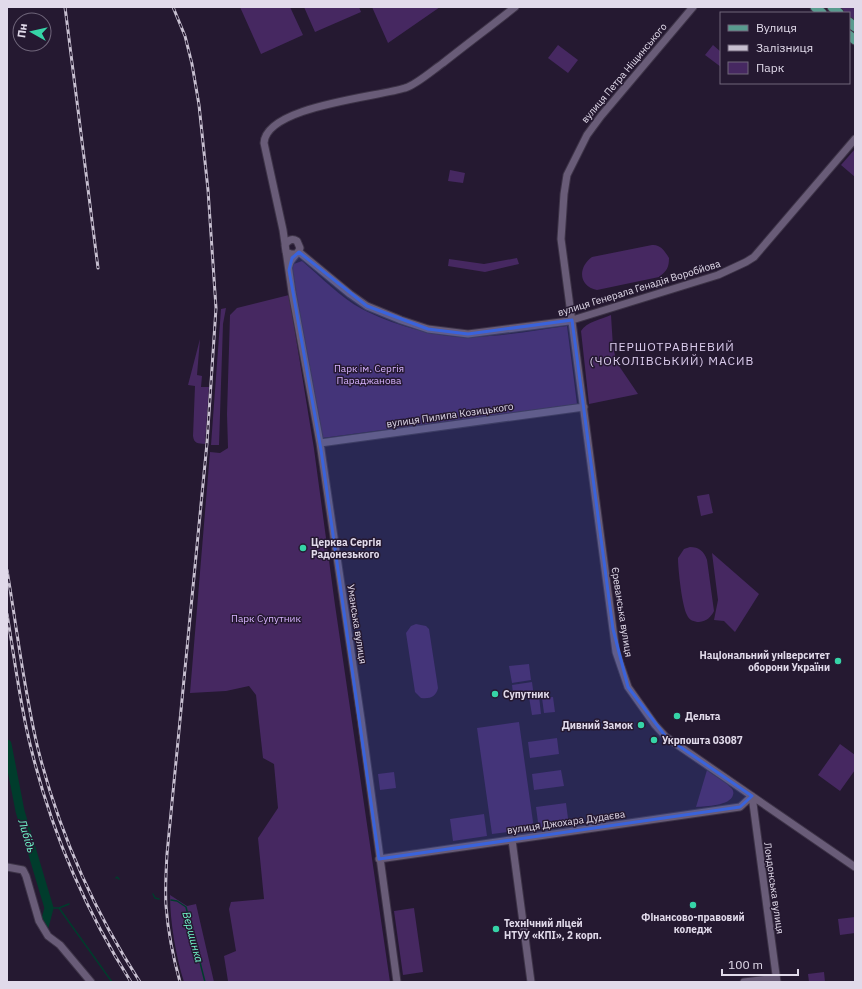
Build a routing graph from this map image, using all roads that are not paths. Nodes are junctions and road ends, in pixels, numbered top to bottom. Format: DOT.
graph roads {
  1 [pos="515,7"];
  2 [pos="693,7"];
  3 [pos="855,139"];
  4 [pos="283,230"];
  5 [pos="292,239"];
  6 [pos="285,247"];
  7 [pos="297,253"];
  8 [pos="289,270"];
  9 [pos="572,320"];
  10 [pos="584,407"];
  11 [pos="320,443"];
  12 [pos="752,796"];
  13 [pos="512,840"];
  14 [pos="379,859"];
  15 [pos="7,867"];
  16 [pos="855,867"];
  17 [pos="776,980"];
  18 [pos="91,982"];
  19 [pos="397,982"];
  20 [pos="531,982"];
  21 [pos="744,982"];
  1 -- 4 [label="street, Уманська вулиця"];
  2 -- 9 [label="street, вулиця Петра Ніщинського"];
  3 -- 9 [label="street, вулиця Генерала Генадія Воробйова"];
  4 -- 5 [label="street"];
  4 -- 6 [label="street, Уманська вулиця"];
  5 -- 6 [label="street"];
  5 -- 7 [label="street"];
  6 -- 7 [label="street"];
  6 -- 8 [label="street, Уманська вулиця"];
  7 -- 8 [label="street"];
  7 -- 9 [label="street, вулиця Генерала Генадія Воробйова"];
  8 -- 11 [label="street, Уманська вулиця"];
  9 -- 10 [label="street, Єреванська вулиця"];
  10 -- 11 [label="street, вулиця Пилипа Козицького"];
  10 -- 12 [label="street, Єреванська вулиця"];
  11 -- 14 [label="street, Уманська вулиця"];
  12 -- 13 [label="street, вулиця Джохара Дудаєва"];
  12 -- 16 [label="street, Єреванська вулиця"];
  12 -- 17 [label="street, Лондонська вулиця"];
  13 -- 14 [label="street, вулиця Джохара Дудаєва"];
  13 -- 20 [label="street"];
  14 -- 19 [label="street, Уманська вулиця"];
  15 -- 18 [label="street"];
  17 -- 21 [label="street"];
}
